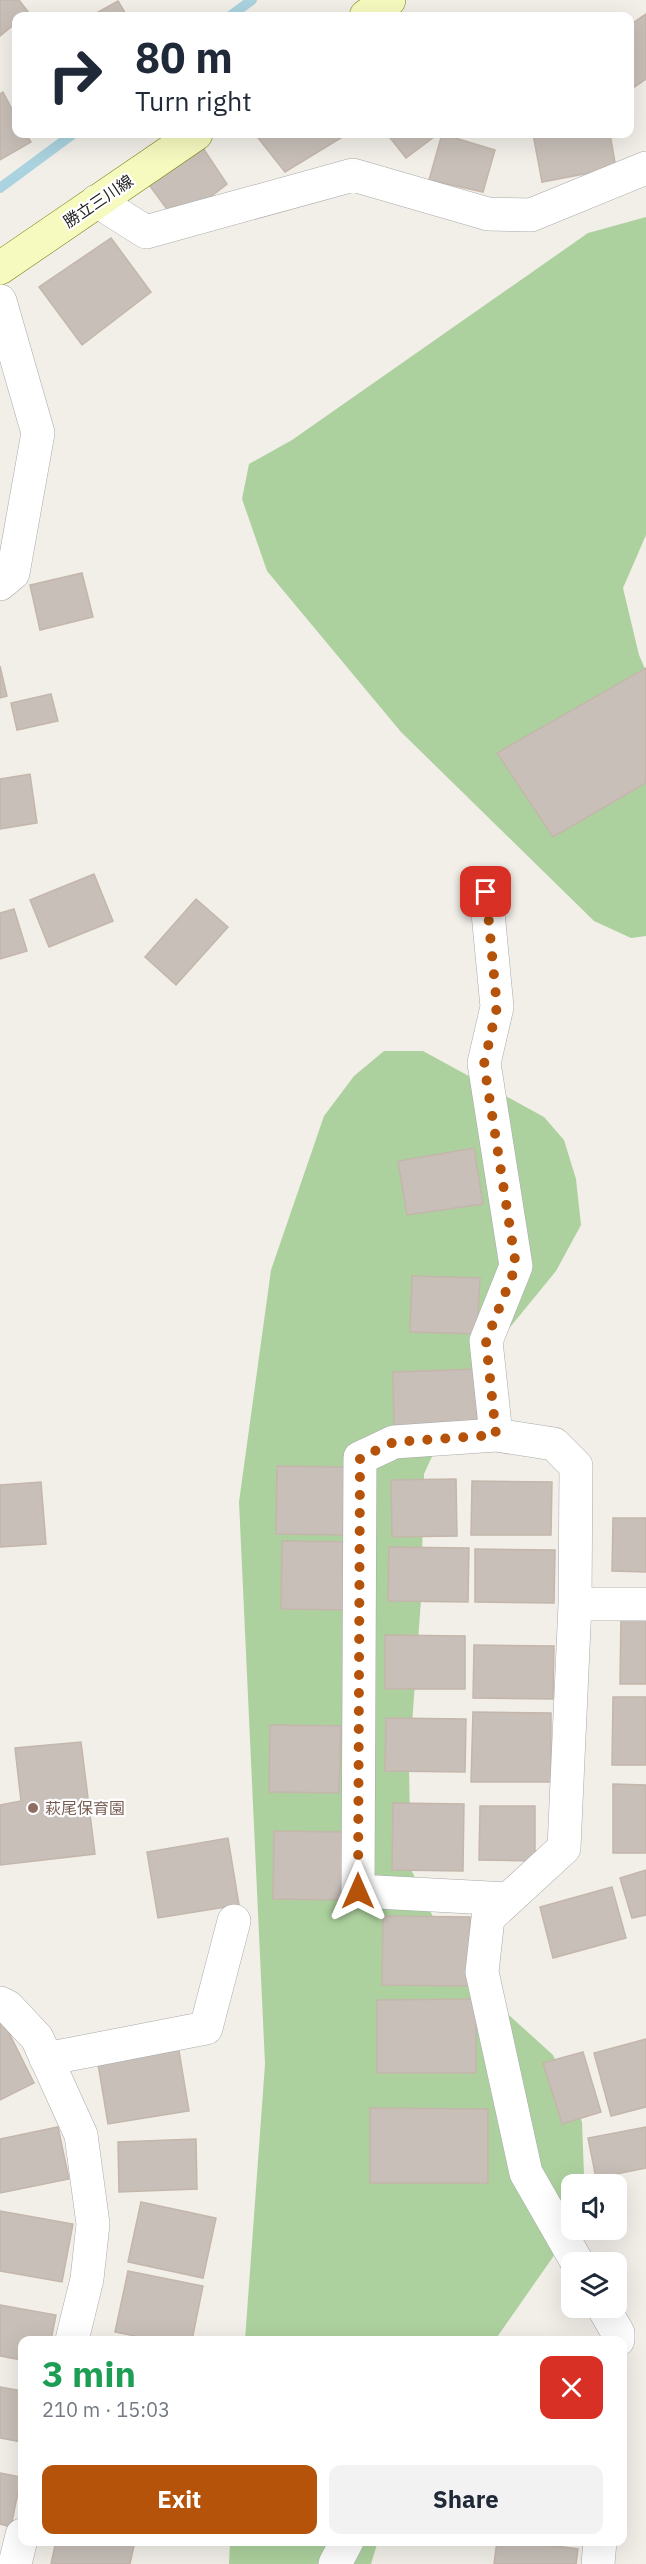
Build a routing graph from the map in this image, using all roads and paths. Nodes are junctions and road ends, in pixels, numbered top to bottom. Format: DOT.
graph roads {
  1 [pos="389,0"];
  2 [pos="372,12"];
  3 [pos="190,138"];
  4 [pos="646,168"];
  5 [pos="97,201"];
  6 [pos="0,268"];
  7 [pos="0,301"];
  8 [pos="0,584"];
  9 [pos="486,892"];
  10 [pos="496,1435"];
  11 [pos="575,1604"];
  12 [pos="646,1604"];
  13 [pos="508,1899"];
  14 [pos="234,1921"];
  15 [pos="0,2003"];
  16 [pos="46,2059"];
  17 [pos="572,2252"];
  18 [pos="609,2318"];
  19 [pos="73,2336"];
  20 [pos="618,2336"];
  21 [pos="19,2546"];
  22 [pos="344,2546"];
  23 [pos="600,2546"];
  24 [pos="15,2564"];
  25 [pos="335,2564"];
  26 [pos="598,2564"];
  1 -- 2 [label="main road"];
  3 -- 5 [label="main road, 勝立三川線"];
  4 -- 5 [label="street"];
  5 -- 6 [label="main road, 勝立三川線"];
  7 -- 8 [label="street"];
  9 -- 10 [label="street"];
  10 -- 11 [label="street"];
  10 -- 13 [label="street"];
  11 -- 12 [label="street"];
  11 -- 13 [label="street"];
  13 -- 17 [label="street"];
  14 -- 16 [label="street"];
  15 -- 16 [label="street"];
  16 -- 19 [label="street"];
  18 -- 20 [label="street"];
  21 -- 24 [label="street"];
  22 -- 25 [label="street"];
  23 -- 26 [label="street"];
}
